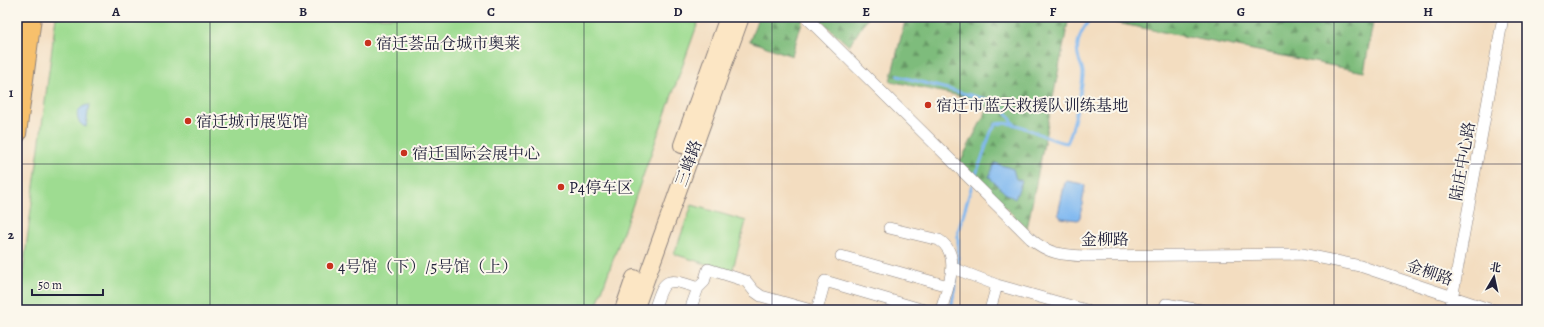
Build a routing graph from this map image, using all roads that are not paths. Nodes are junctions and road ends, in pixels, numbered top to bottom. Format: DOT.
graph roads {
  1 [pos="32,17"];
  2 [pos="728,17"];
  3 [pos="741,17"];
  4 [pos="806,17"];
  5 [pos="1503,17"];
  6 [pos="17,134"];
  7 [pos="889,228"];
  8 [pos="841,256"];
  9 [pos="953,268"];
  10 [pos="997,285"];
  11 [pos="948,286"];
  12 [pos="698,288"];
  13 [pos="1452,297"];
  14 [pos="630,305"];
  15 [pos="655,306"];
  16 [pos="779,306"];
  17 [pos="690,310"];
  18 [pos="811,310"];
  19 [pos="817,310"];
  20 [pos="924,310"];
  21 [pos="941,310"];
  22 [pos="990,310"];
  23 [pos="1086,310"];
  24 [pos="1164,310"];
  25 [pos="1201,310"];
  26 [pos="1450,310"];
  27 [pos="1492,310"];
  1 -- 6 [label="main road"];
  2 -- 14 [label="main road, 三峰路"];
  3 -- 14 [label="main road, 三峰路"];
  4 -- 13 [label="street, 金柳路"];
  5 -- 13 [label="street, 陆庄中心路"];
  7 -- 9 [label="street"];
  8 -- 11 [label="street"];
  9 -- 10 [label="street"];
  9 -- 11 [label="street"];
  10 -- 22 [label="street"];
  10 -- 23 [label="street"];
  11 -- 21 [label="street"];
  12 -- 15 [label="street"];
  12 -- 16 [label="street"];
  12 -- 17 [label="street"];
  13 -- 26 [label="street, 陆庄中心路"];
  13 -- 27 [label="street, 金柳路"];
  14 -- 15 [label="street"];
  16 -- 18 [label="street"];
  19 -- 20 [label="street"];
  24 -- 25 [label="street"];
}
